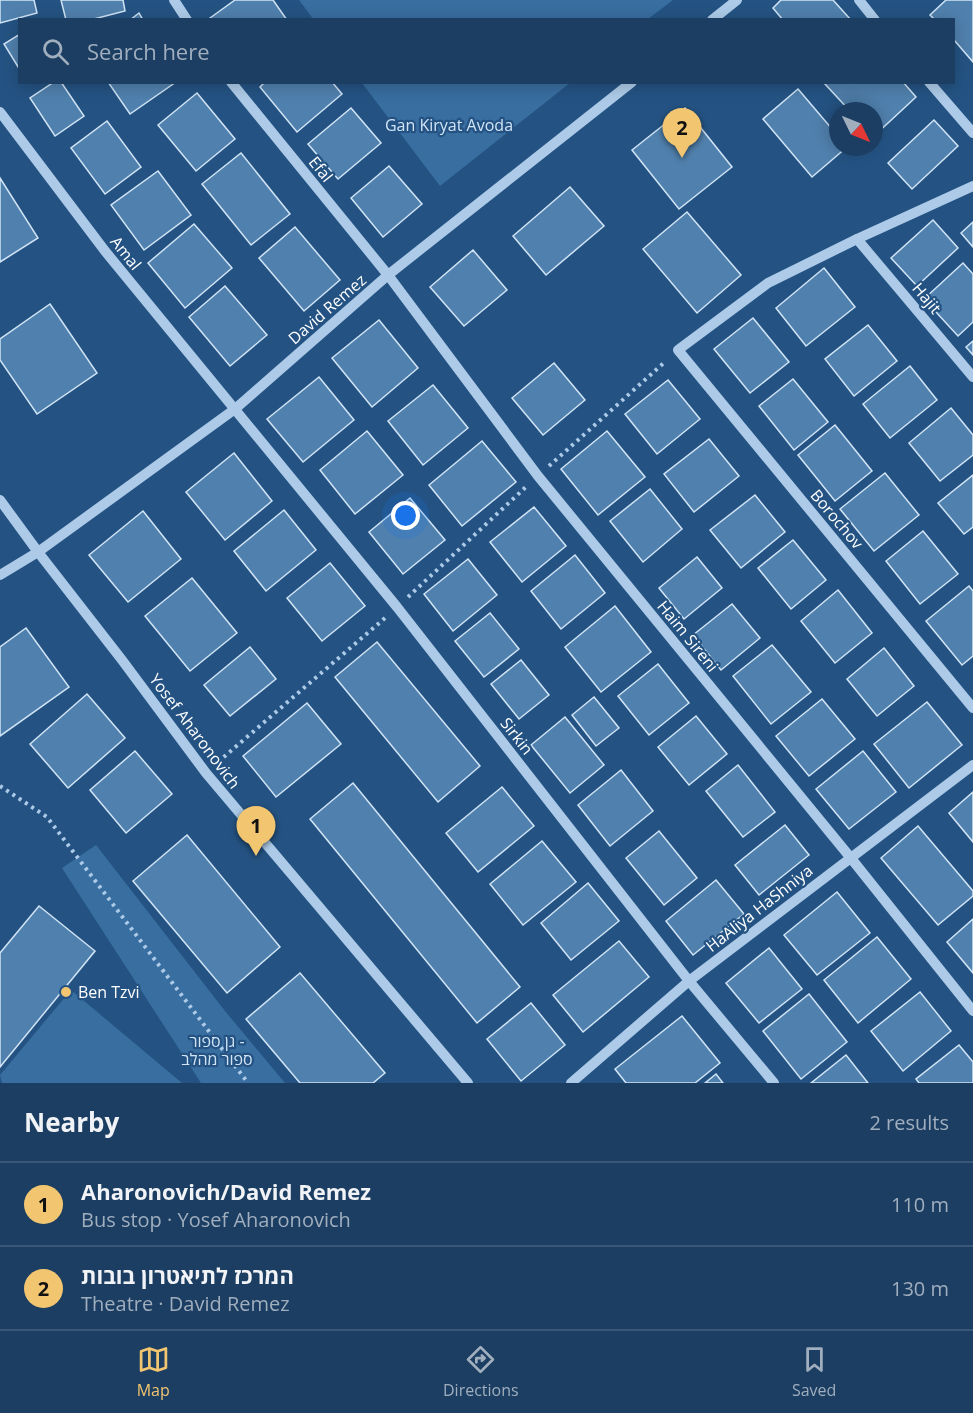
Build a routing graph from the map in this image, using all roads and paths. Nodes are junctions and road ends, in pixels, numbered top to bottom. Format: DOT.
graph roads {
  1 [pos="174,0"];
  2 [pos="737,0"];
  3 [pos="859,0"];
  4 [pos="187,18"];
  5 [pos="714,18"];
  6 [pos="873,18"];
  7 [pos="233,84"];
  8 [pos="629,84"];
  9 [pos="931,84"];
  10 [pos="0,112"];
  11 [pos="973,133"];
  12 [pos="973,186"];
  13 [pos="857,239"];
  14 [pos="388,275"];
  15 [pos="678,350"];
  16 [pos="973,377"];
  17 [pos="235,409"];
  18 [pos="538,476"];
  19 [pos="0,500"];
  20 [pos="38,552"];
  21 [pos="0,575"];
  22 [pos="397,607"];
  23 [pos="973,708"];
  24 [pos="973,765"];
  25 [pos="206,773"];
  26 [pos="0,786"];
  27 [pos="850,857"];
  28 [pos="689,981"];
  29 [pos="973,1011"];
  30 [pos="248,1083"];
  31 [pos="468,1083"];
  32 [pos="571,1083"];
  33 [pos="774,1083"];
  1 -- 4 [label="street"];
  2 -- 5 [label="street"];
  3 -- 6 [label="street"];
  7 -- 14 [label="street, Efal"];
  8 -- 14 [label="street, David Remez"];
  9 -- 11 [label="street"];
  10 -- 17 [label="street, Amal"];
  12 -- 13 [label="street"];
  13 -- 15 [label="street"];
  13 -- 16 [label="street, Hajit"];
  14 -- 17 [label="street, David Remez"];
  14 -- 18 [label="street, Haim Sireni"];
  15 -- 18 [label="path"];
  15 -- 23 [label="street, Borochov"];
  17 -- 20 [label="street, David Remez"];
  17 -- 22 [label="street, Sirkin"];
  18 -- 22 [label="path"];
  18 -- 27 [label="street, Haim Sireni"];
  19 -- 20 [label="street, Yosef Aharonovich"];
  20 -- 21 [label="street, David Remez"];
  20 -- 25 [label="street, Yosef Aharonovich"];
  22 -- 25 [label="path"];
  22 -- 28 [label="street, Sirkin"];
  24 -- 27 [label="street, HaAliya HaShniya"];
  25 -- 31 [label="street, Yosef Aharonovich"];
  26 -- 30 [label="path"];
  27 -- 28 [label="street, HaAliya HaShniya"];
  27 -- 29 [label="street, Haim Sireni"];
  28 -- 32 [label="street, HaAliya HaShniya"];
  28 -- 33 [label="street, Sirkin"];
}
